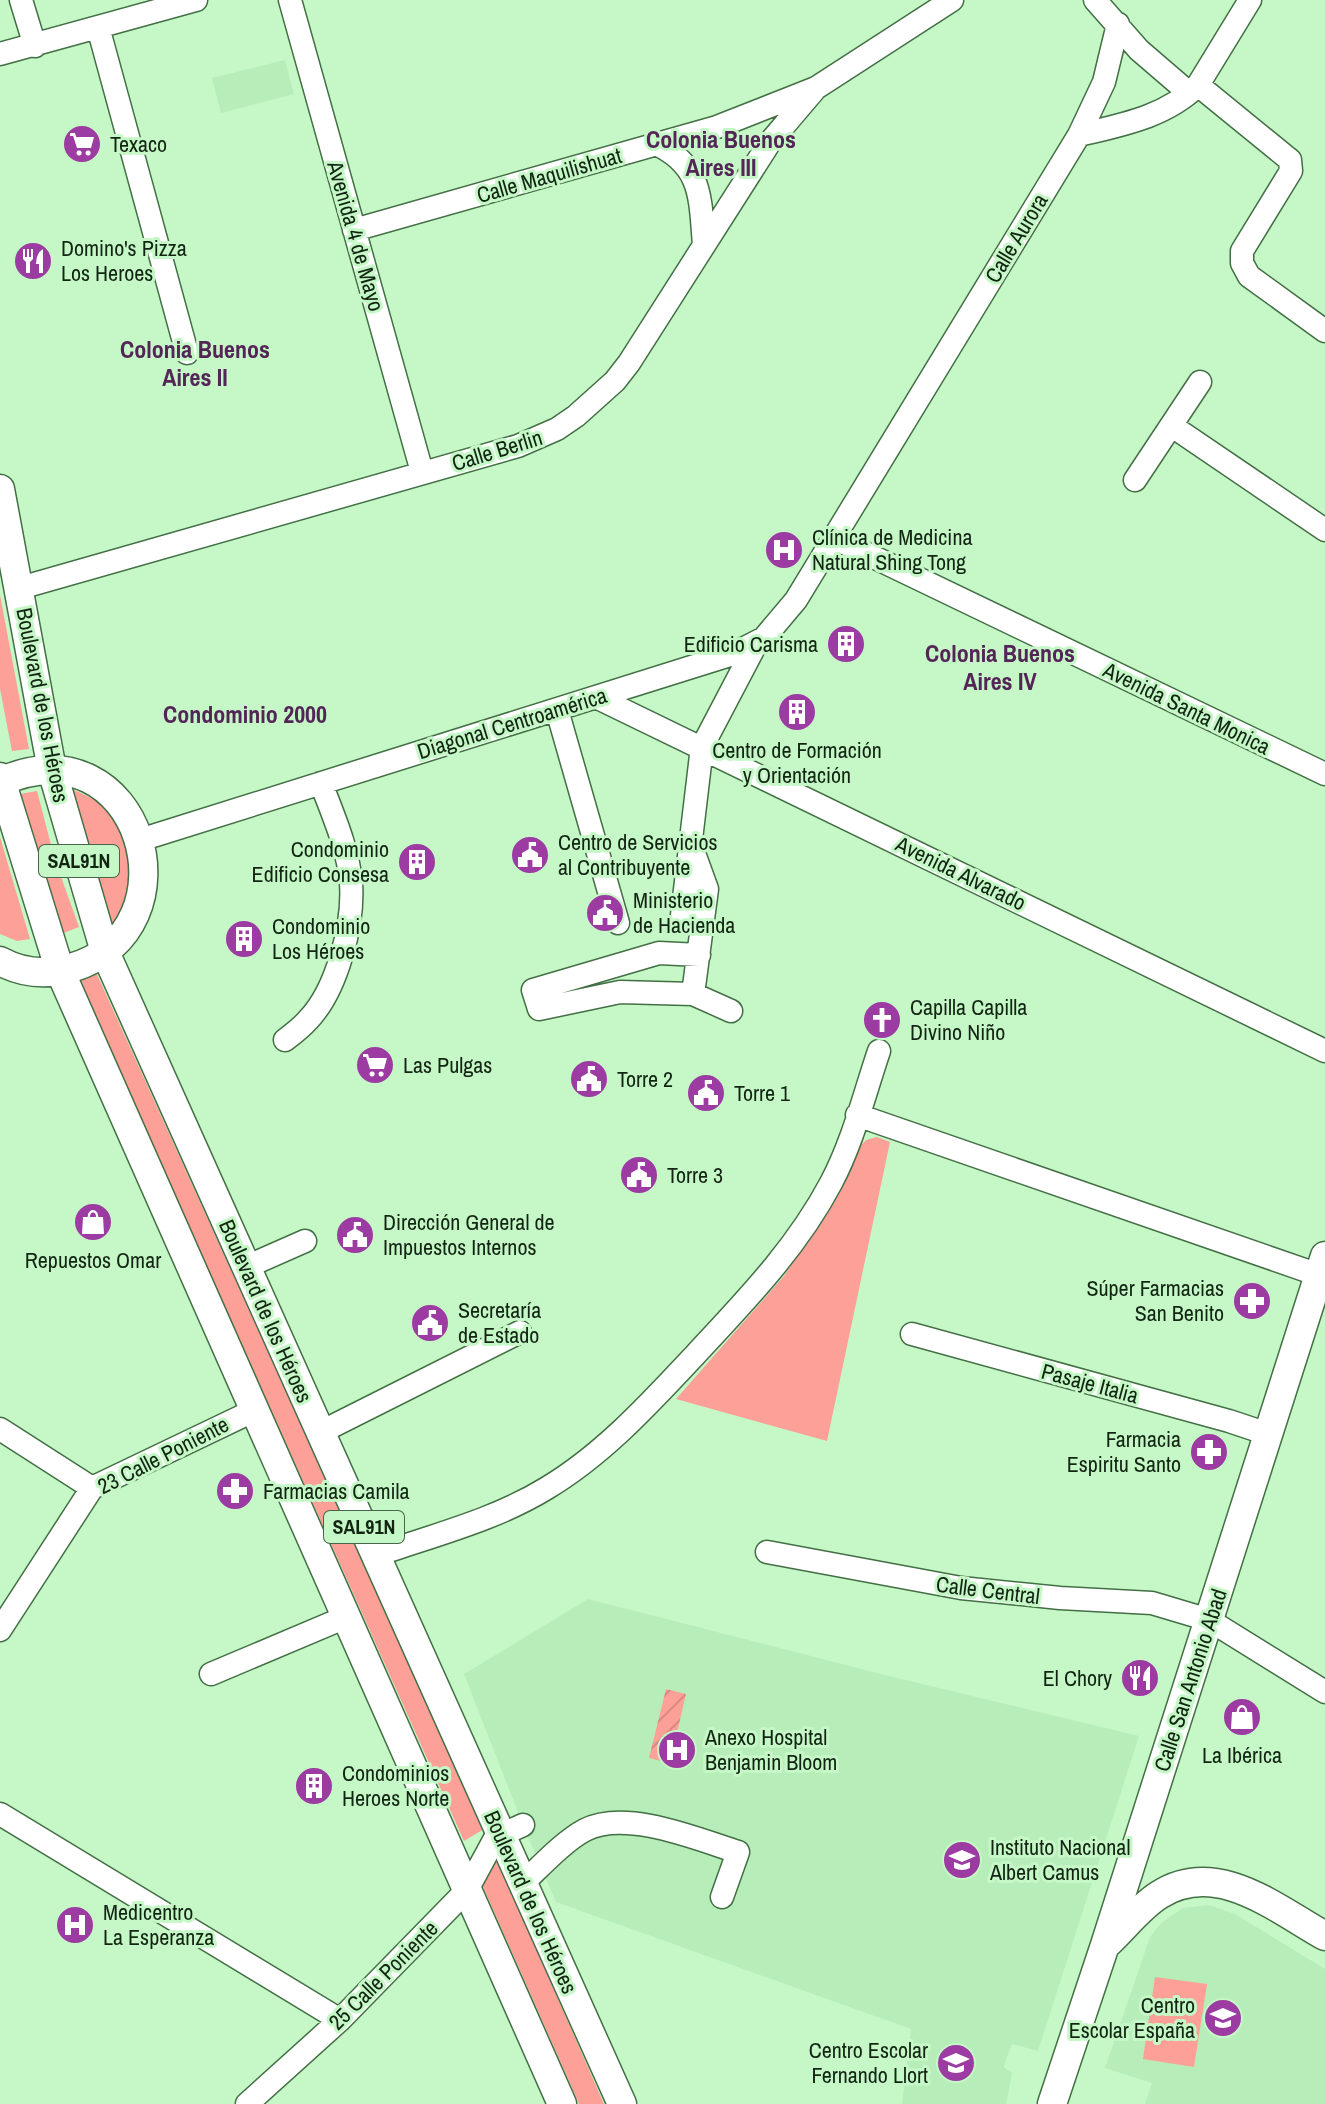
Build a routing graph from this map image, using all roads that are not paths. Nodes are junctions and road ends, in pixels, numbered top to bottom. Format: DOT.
graph roads {
  1 [pos="21,0"];
  2 [pos="196,0"];
  3 [pos="290,0"];
  4 [pos="952,0"];
  5 [pos="1095,0"];
  6 [pos="1250,0"];
  7 [pos="1118,24"];
  8 [pos="98,27"];
  9 [pos="35,46"];
  10 [pos="0,54"];
  11 [pos="816,88"];
  12 [pos="1194,89"];
  13 [pos="1079,135"];
  14 [pos="656,144"];
  15 [pos="354,230"];
  16 [pos="704,245"];
  17 [pos="1325,331"];
  18 [pos="187,353"];
  19 [pos="1200,382"];
  20 [pos="1172,426"];
  21 [pos="422,472"];
  22 [pos="1135,480"];
  23 [pos="0,489"];
  24 [pos="1325,530"];
  25 [pos="834,538"];
  26 [pos="20,588"];
  27 [pos="756,644"];
  28 [pos="596,697"];
  29 [pos="557,710"];
  30 [pos="702,747"];
  31 [pos="52,770"];
  32 [pos="1325,774"];
  33 [pos="0,780"];
  34 [pos="321,783"];
  35 [pos="140,840"];
  36 [pos="690,844"];
  37 [pos="682,915"];
  38 [pos="618,923"];
  39 [pos="105,952"];
  40 [pos="699,955"];
  41 [pos="3,965"];
  42 [pos="60,971"];
  43 [pos="693,994"];
  44 [pos="731,1011"];
  45 [pos="285,1040"];
  46 [pos="879,1051"];
  47 [pos="1325,1051"];
  48 [pos="857,1115"];
  49 [pos="305,1241"];
  50 [pos="1322,1265"];
  51 [pos="246,1267"];
  52 [pos="520,1332"];
  53 [pos="912,1334"];
  54 [pos="255,1410"];
  55 [pos="0,1429"];
  56 [pos="321,1432"];
  57 [pos="1268,1434"];
  58 [pos="92,1488"];
  59 [pos="767,1552"];
  60 [pos="377,1555"];
  61 [pos="346,1617"];
  62 [pos="1209,1620"];
  63 [pos="0,1630"];
  64 [pos="211,1674"];
  65 [pos="1325,1692"];
  66 [pos="0,1814"];
  67 [pos="508,1830"];
  68 [pos="523,1883"];
  69 [pos="467,1890"];
  70 [pos="722,1897"];
  71 [pos="1325,1936"];
  72 [pos="1105,1945"];
  73 [pos="340,2020"];
  74 [pos="247,2104"];
  75 [pos="562,2104"];
  76 [pos="622,2104"];
  77 [pos="1052,2104"];
  1 -- 9 [label="street"];
  2 -- 8 [label="street"];
  3 -- 15 [label="street, Avenida 4 de Mayo"];
  4 -- 11 [label="street, Calle Maquilishuat"];
  5 -- 7 [label="street"];
  6 -- 12 [label="street"];
  7 -- 12 [label="street"];
  7 -- 13 [label="street"];
  8 -- 9 [label="street"];
  8 -- 18 [label="street"];
  9 -- 10 [label="street"];
  11 -- 14 [label="street, Calle Maquilishuat"];
  11 -- 16 [label="street, Calle Berlin"];
  12 -- 13 [label="street"];
  12 -- 17 [label="street"];
  13 -- 25 [label="street, Calle Aurora"];
  14 -- 15 [label="street, Calle Maquilishuat"];
  14 -- 16 [label="street"];
  15 -- 21 [label="street, Avenida 4 de Mayo"];
  16 -- 21 [label="street, Calle Berlin"];
  19 -- 20 [label="street"];
  20 -- 22 [label="street"];
  20 -- 24 [label="street"];
  21 -- 26 [label="street, Calle Berlin"];
  23 -- 26 [label="main road, Boulevard de los Héroes / SAL91N"];
  25 -- 27 [label="street, Diagonal Centroamérica"];
  25 -- 32 [label="street, Avenida Santa Monica"];
  26 -- 31 [label="main road, Boulevard de los Héroes / SAL91N"];
  27 -- 28 [label="street, Diagonal Centroamérica"];
  27 -- 30 [label="street"];
  28 -- 29 [label="street, Diagonal Centroamérica"];
  28 -- 30 [label="street, Avenida Alvarado"];
  29 -- 34 [label="street, Diagonal Centroamérica"];
  29 -- 38 [label="street"];
  30 -- 36 [label="street"];
  30 -- 47 [label="street, Avenida Alvarado"];
  31 -- 33 [label="main road, SAL91N"];
  31 -- 35 [label="main road, SAL91N"];
  31 -- 39 [label="main road, Boulevard de los Héroes / SAL91N"];
  33 -- 42 [label="main road, SAL91N"];
  34 -- 35 [label="street, Diagonal Centroamérica"];
  34 -- 45 [label="street"];
  35 -- 39 [label="main road, SAL91N"];
  36 -- 37 [label="street"];
  36 -- 40 [label="street"];
  39 -- 42 [label="main road, SAL91N"];
  39 -- 51 [label="main road, Boulevard de los Héroes / SAL91N"];
  40 -- 43 [label="street"];
  40 -- 43 [label="street"];
  41 -- 42 [label="main road, SAL91N"];
  42 -- 54 [label="main road, SAL91N"];
  43 -- 44 [label="street"];
  46 -- 48 [label="street"];
  48 -- 50 [label="street"];
  48 -- 60 [label="street"];
  49 -- 51 [label="street"];
  50 -- 57 [label="main road, Calle San Antonio Abad"];
  51 -- 56 [label="main road, Boulevard de los Héroes / SAL91N"];
  52 -- 56 [label="street"];
  53 -- 57 [label="street, Pasaje Italia"];
  54 -- 58 [label="street, 23 Calle Poniente"];
  54 -- 61 [label="main road, SAL91N"];
  55 -- 58 [label="street"];
  56 -- 60 [label="main road, Boulevard de los Héroes / SAL91N"];
  57 -- 62 [label="main road, Calle San Antonio Abad"];
  58 -- 63 [label="street, 23 Calle Poniente"];
  59 -- 62 [label="street, Calle Central"];
  60 -- 67 [label="main road, Boulevard de los Héroes / SAL91N"];
  61 -- 64 [label="street"];
  61 -- 69 [label="main road, SAL91N"];
  62 -- 65 [label="street, Calle Central"];
  62 -- 72 [label="main road, Calle San Antonio Abad"];
  66 -- 73 [label="street"];
  67 -- 68 [label="main road, Boulevard de los Héroes / SAL91N"];
  67 -- 69 [label="street, 25 Calle Poniente"];
  68 -- 70 [label="street"];
  68 -- 76 [label="main road, Boulevard de los Héroes / SAL91N"];
  69 -- 73 [label="street, 25 Calle Poniente"];
  69 -- 75 [label="main road, SAL91N"];
  71 -- 72 [label="main road"];
  72 -- 77 [label="main road, Calle San Antonio Abad"];
  73 -- 74 [label="street, 25 Calle Poniente"];
}
